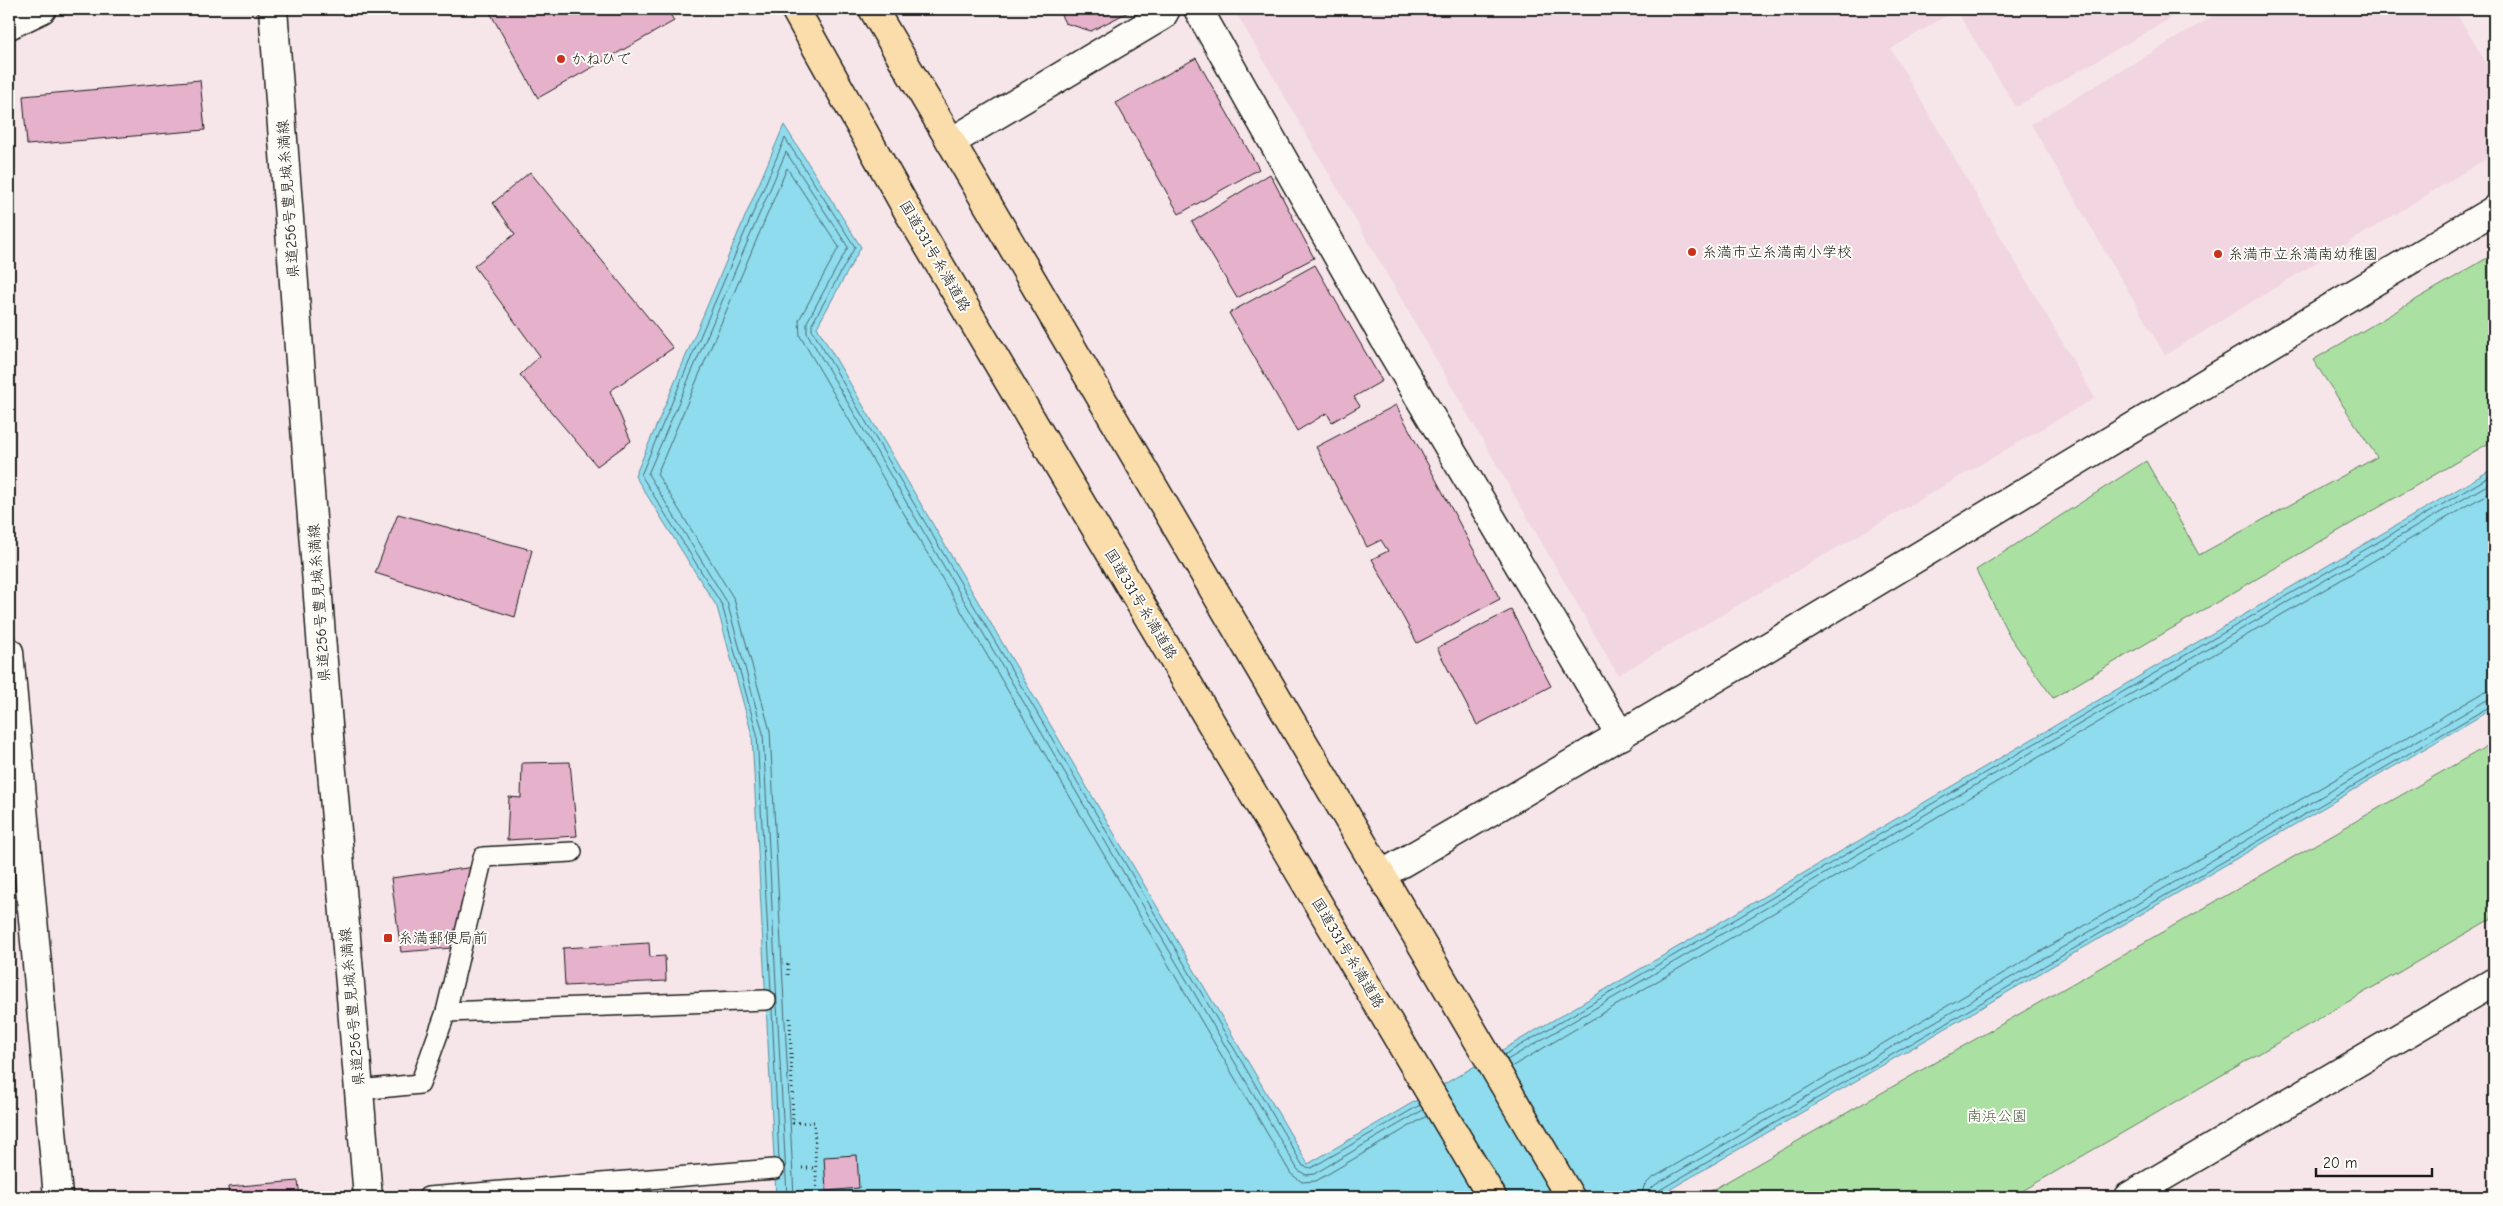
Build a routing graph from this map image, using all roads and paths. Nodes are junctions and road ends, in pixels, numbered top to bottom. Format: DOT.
graph roads {
  1 [pos="42,9"];
  2 [pos="273,9"];
  3 [pos="795,9"];
  4 [pos="874,9"];
  5 [pos="1166,9"];
  6 [pos="1198,9"];
  7 [pos="9,25"];
  8 [pos="947,133"];
  9 [pos="2494,210"];
  10 [pos="9,652"];
  11 [pos="1621,736"];
  12 [pos="572,852"];
  13 [pos="1381,876"];
  14 [pos="788,964"];
  15 [pos="789,982"];
  16 [pos="2494,982"];
  17 [pos="766,1000"];
  18 [pos="790,1009"];
  19 [pos="446,1012"];
  20 [pos="359,1090"];
  21 [pos="774,1170"];
  22 [pos="58,1197"];
  23 [pos="368,1197"];
  24 [pos="428,1197"];
  25 [pos="817,1197"];
  26 [pos="1492,1197"];
  27 [pos="1570,1197"];
  28 [pos="2128,1197"];
  1 -- 7 [label="street"];
  2 -- 20 [label="street, 県道256号豊見城糸満線"];
  3 -- 26 [label="highway, 国道331号糸満道路"];
  4 -- 8 [label="highway"];
  5 -- 8 [label="street"];
  6 -- 11 [label="street"];
  8 -- 13 [label="highway"];
  9 -- 11 [label="street"];
  10 -- 22 [label="street"];
  11 -- 13 [label="street"];
  12 -- 19 [label="lane"];
  13 -- 27 [label="highway"];
  14 -- 15 [label="path"];
  16 -- 28 [label="street"];
  17 -- 19 [label="lane"];
  18 -- 25 [label="path"];
  19 -- 20 [label="lane"];
  20 -- 23 [label="street, 県道256号豊見城糸満線"];
  21 -- 24 [label="lane"];
}
